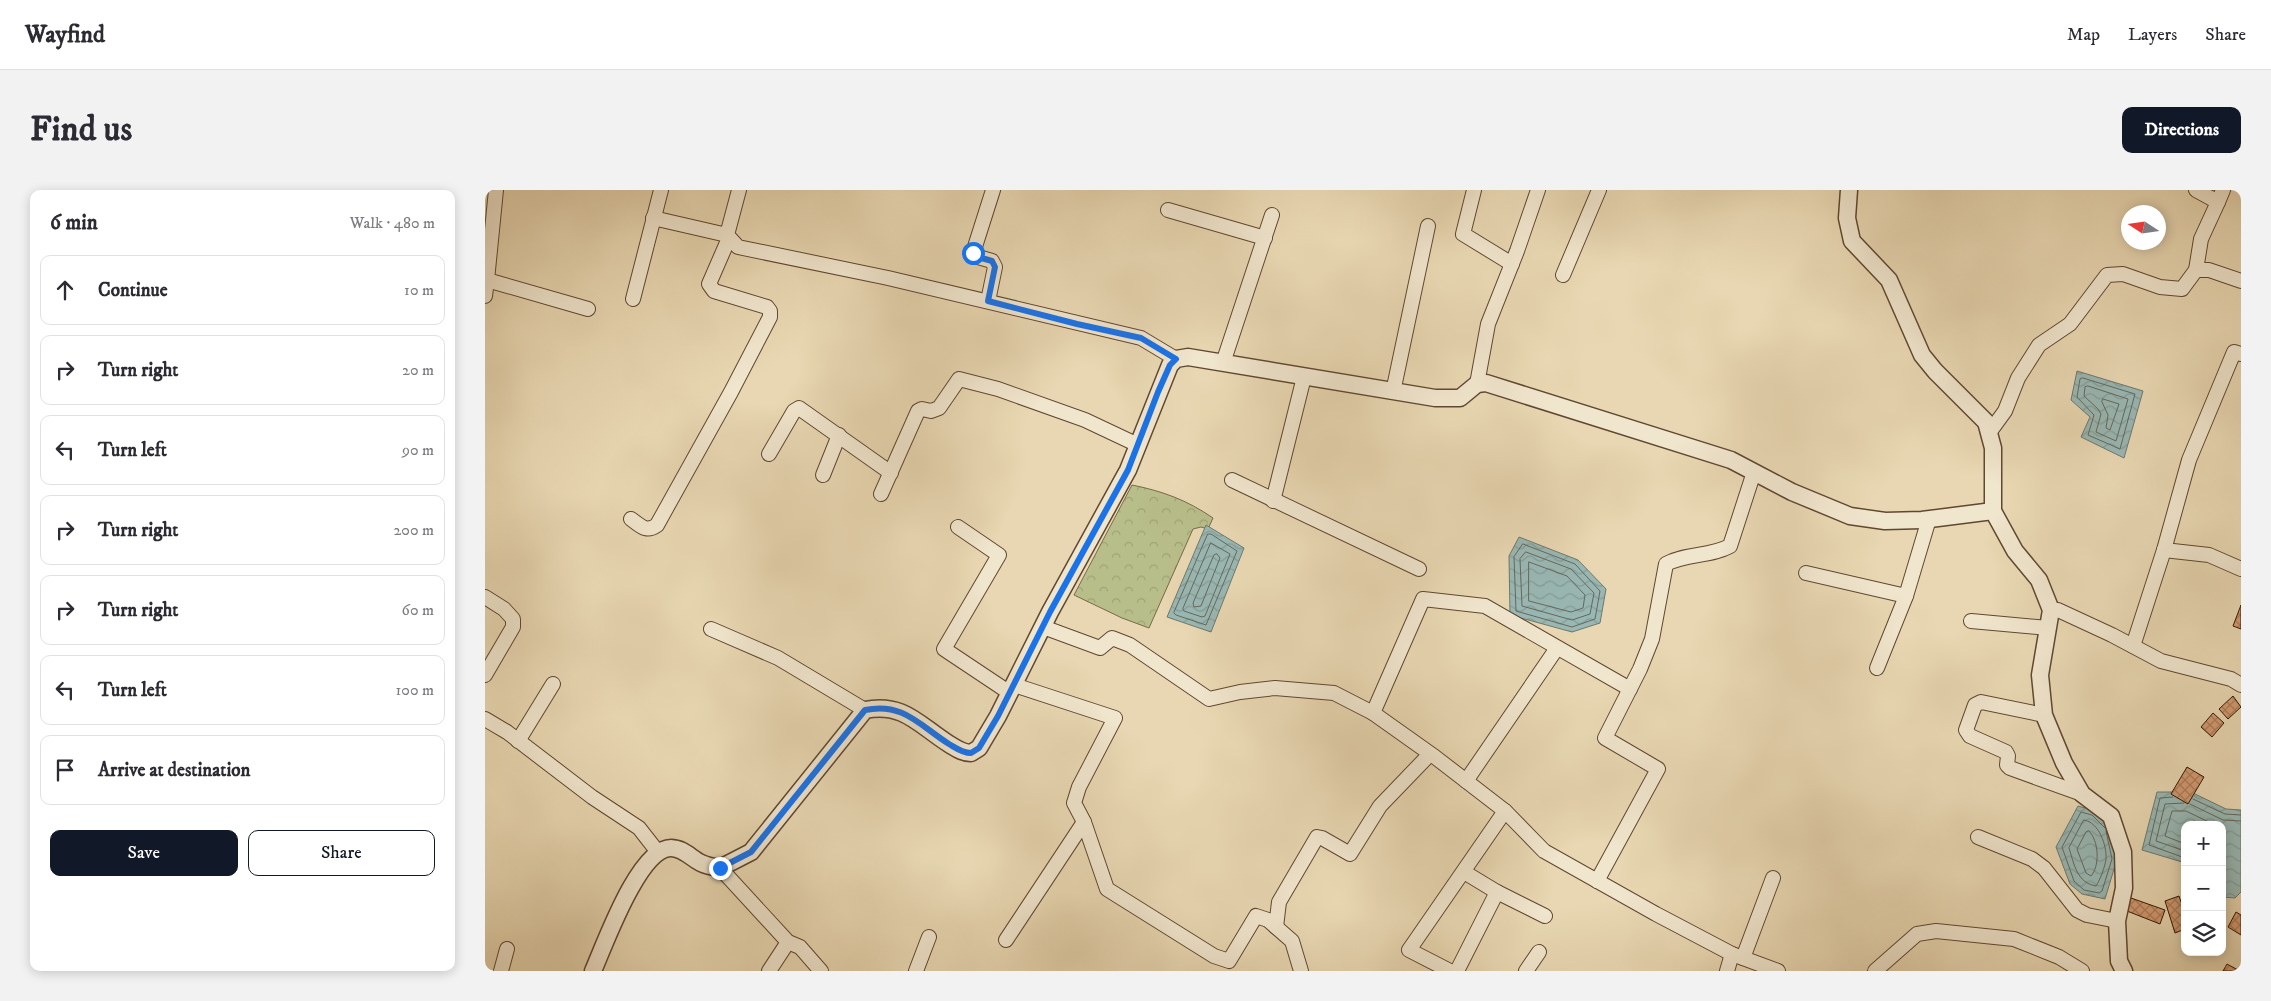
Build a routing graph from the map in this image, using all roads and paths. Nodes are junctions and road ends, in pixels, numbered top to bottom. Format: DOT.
graph roads {
  1 [pos="496,190"];
  2 [pos="661,190"];
  3 [pos="739,190"];
  4 [pos="993,190"];
  5 [pos="1474,190"];
  6 [pos="1539,190"];
  7 [pos="1599,190"];
  8 [pos="1849,190"];
  9 [pos="2196,190"];
  10 [pos="2220,196"];
  11 [pos="1168,210"];
  12 [pos="1272,215"];
  13 [pos="653,218"];
  14 [pos="1428,226"];
  15 [pos="728,236"];
  16 [pos="1265,238"];
  17 [pos="1512,264"];
  18 [pos="2195,270"];
  19 [pos="1563,275"];
  20 [pos="487,280"];
  21 [pos="2241,281"];
  22 [pos="485,296"];
  23 [pos="633,299"];
  24 [pos="988,301"];
  25 [pos="588,309"];
  26 [pos="2241,354"];
  27 [pos="1176,359"];
  28 [pos="1223,363"];
  29 [pos="1304,377"];
  30 [pos="1477,384"];
  31 [pos="1393,392"];
  32 [pos="1989,433"];
  33 [pos="839,435"];
  34 [pos="1138,445"];
  35 [pos="769,454"];
  36 [pos="891,472"];
  37 [pos="1754,472"];
  38 [pos="823,475"];
  39 [pos="1232,480"];
  40 [pos="881,494"];
  41 [pos="1273,501"];
  42 [pos="1993,511"];
  43 [pos="631,519"];
  44 [pos="1929,519"];
  45 [pos="958,527"];
  46 [pos="2164,550"];
  47 [pos="1419,569"];
  48 [pos="2241,569"];
  49 [pos="1807,573"];
  50 [pos="1907,596"];
  51 [pos="485,597"];
  52 [pos="2051,610"];
  53 [pos="1971,622"];
  54 [pos="1043,627"];
  55 [pos="2048,628"];
  56 [pos="711,629"];
  57 [pos="2133,646"];
  58 [pos="1557,648"];
  59 [pos="1877,668"];
  60 [pos="485,675"];
  61 [pos="553,684"];
  62 [pos="2241,685"];
  63 [pos="1012,689"];
  64 [pos="1630,689"];
  65 [pos="865,710"];
  66 [pos="1373,713"];
  67 [pos="2044,715"];
  68 [pos="485,719"];
  69 [pos="518,740"];
  70 [pos="1430,754"];
  71 [pos="1466,781"];
  72 [pos="2081,794"];
  73 [pos="1505,811"];
  74 [pos="1084,822"];
  75 [pos="1978,837"];
  76 [pos="657,851"];
  77 [pos="720,868"];
  78 [pos="1464,872"];
  79 [pos="1773,878"];
  80 [pos="1597,881"];
  81 [pos="1497,892"];
  82 [pos="1545,916"];
  83 [pos="2117,921"];
  84 [pos="1276,927"];
  85 [pos="929,938"];
  86 [pos="1005,940"];
  87 [pos="788,942"];
  88 [pos="507,949"];
  89 [pos="1539,952"];
  90 [pos="1738,956"];
  91 [pos="501,971"];
  92 [pos="593,971"];
  93 [pos="769,971"];
  94 [pos="821,971"];
  95 [pos="916,971"];
  96 [pos="1300,971"];
  97 [pos="1450,971"];
  98 [pos="1457,971"];
  99 [pos="1526,971"];
  100 [pos="1727,971"];
  101 [pos="1778,971"];
  102 [pos="1875,971"];
  103 [pos="2083,971"];
  104 [pos="2124,971"];
  1 -- 20 [label="street"];
  2 -- 13 [label="street"];
  3 -- 15 [label="street"];
  4 -- 24 [label="street"];
  5 -- 17 [label="street"];
  6 -- 17 [label="street"];
  7 -- 19 [label="street"];
  8 -- 32 [label="street"];
  9 -- 10 [label="street"];
  10 -- 18 [label="street"];
  11 -- 16 [label="street"];
  12 -- 16 [label="street"];
  13 -- 15 [label="street"];
  13 -- 23 [label="street"];
  14 -- 31 [label="street"];
  15 -- 24 [label="street"];
  15 -- 43 [label="street"];
  16 -- 28 [label="street"];
  17 -- 30 [label="street"];
  18 -- 21 [label="street"];
  18 -- 32 [label="street"];
  20 -- 22 [label="street"];
  20 -- 25 [label="street"];
  24 -- 27 [label="street"];
  26 -- 46 [label="street"];
  27 -- 28 [label="street"];
  27 -- 34 [label="street"];
  28 -- 29 [label="street"];
  29 -- 31 [label="street"];
  29 -- 41 [label="street"];
  30 -- 31 [label="street"];
  30 -- 37 [label="street"];
  32 -- 42 [label="street"];
  33 -- 35 [label="street"];
  33 -- 36 [label="street"];
  33 -- 38 [label="street"];
  34 -- 36 [label="street"];
  34 -- 54 [label="street"];
  36 -- 40 [label="street"];
  37 -- 44 [label="street"];
  37 -- 64 [label="street"];
  39 -- 41 [label="street"];
  41 -- 47 [label="street"];
  42 -- 44 [label="street"];
  42 -- 52 [label="street"];
  44 -- 50 [label="street"];
  45 -- 63 [label="street"];
  46 -- 48 [label="street"];
  46 -- 57 [label="street"];
  49 -- 50 [label="street"];
  50 -- 59 [label="street"];
  51 -- 60 [label="street"];
  52 -- 55 [label="street"];
  52 -- 57 [label="street"];
  53 -- 55 [label="street"];
  54 -- 63 [label="street"];
  54 -- 66 [label="street"];
  55 -- 67 [label="street"];
  56 -- 65 [label="street"];
  57 -- 62 [label="street"];
  58 -- 64 [label="street"];
  58 -- 66 [label="street"];
  58 -- 71 [label="street"];
  61 -- 69 [label="street"];
  63 -- 65 [label="street"];
  63 -- 74 [label="street"];
  64 -- 80 [label="street"];
  65 -- 77 [label="street"];
  66 -- 70 [label="street"];
  67 -- 72 [label="street"];
  67 -- 72 [label="street"];
  68 -- 69 [label="street"];
  69 -- 76 [label="street"];
  70 -- 71 [label="street"];
  70 -- 84 [label="street"];
  71 -- 73 [label="street"];
  72 -- 83 [label="street"];
  73 -- 78 [label="street"];
  73 -- 80 [label="street"];
  74 -- 84 [label="street"];
  74 -- 86 [label="street"];
  75 -- 83 [label="street"];
  76 -- 77 [label="street"];
  76 -- 92 [label="street"];
  77 -- 87 [label="street"];
  78 -- 81 [label="street"];
  78 -- 97 [label="street"];
  79 -- 90 [label="street"];
  80 -- 90 [label="street"];
  81 -- 82 [label="street"];
  81 -- 98 [label="street"];
  83 -- 104 [label="street"];
  84 -- 96 [label="street"];
  85 -- 95 [label="street"];
  87 -- 93 [label="street"];
  87 -- 94 [label="street"];
  88 -- 91 [label="street"];
  89 -- 99 [label="street"];
  90 -- 100 [label="street"];
  90 -- 101 [label="street"];
  102 -- 103 [label="street"];
}
